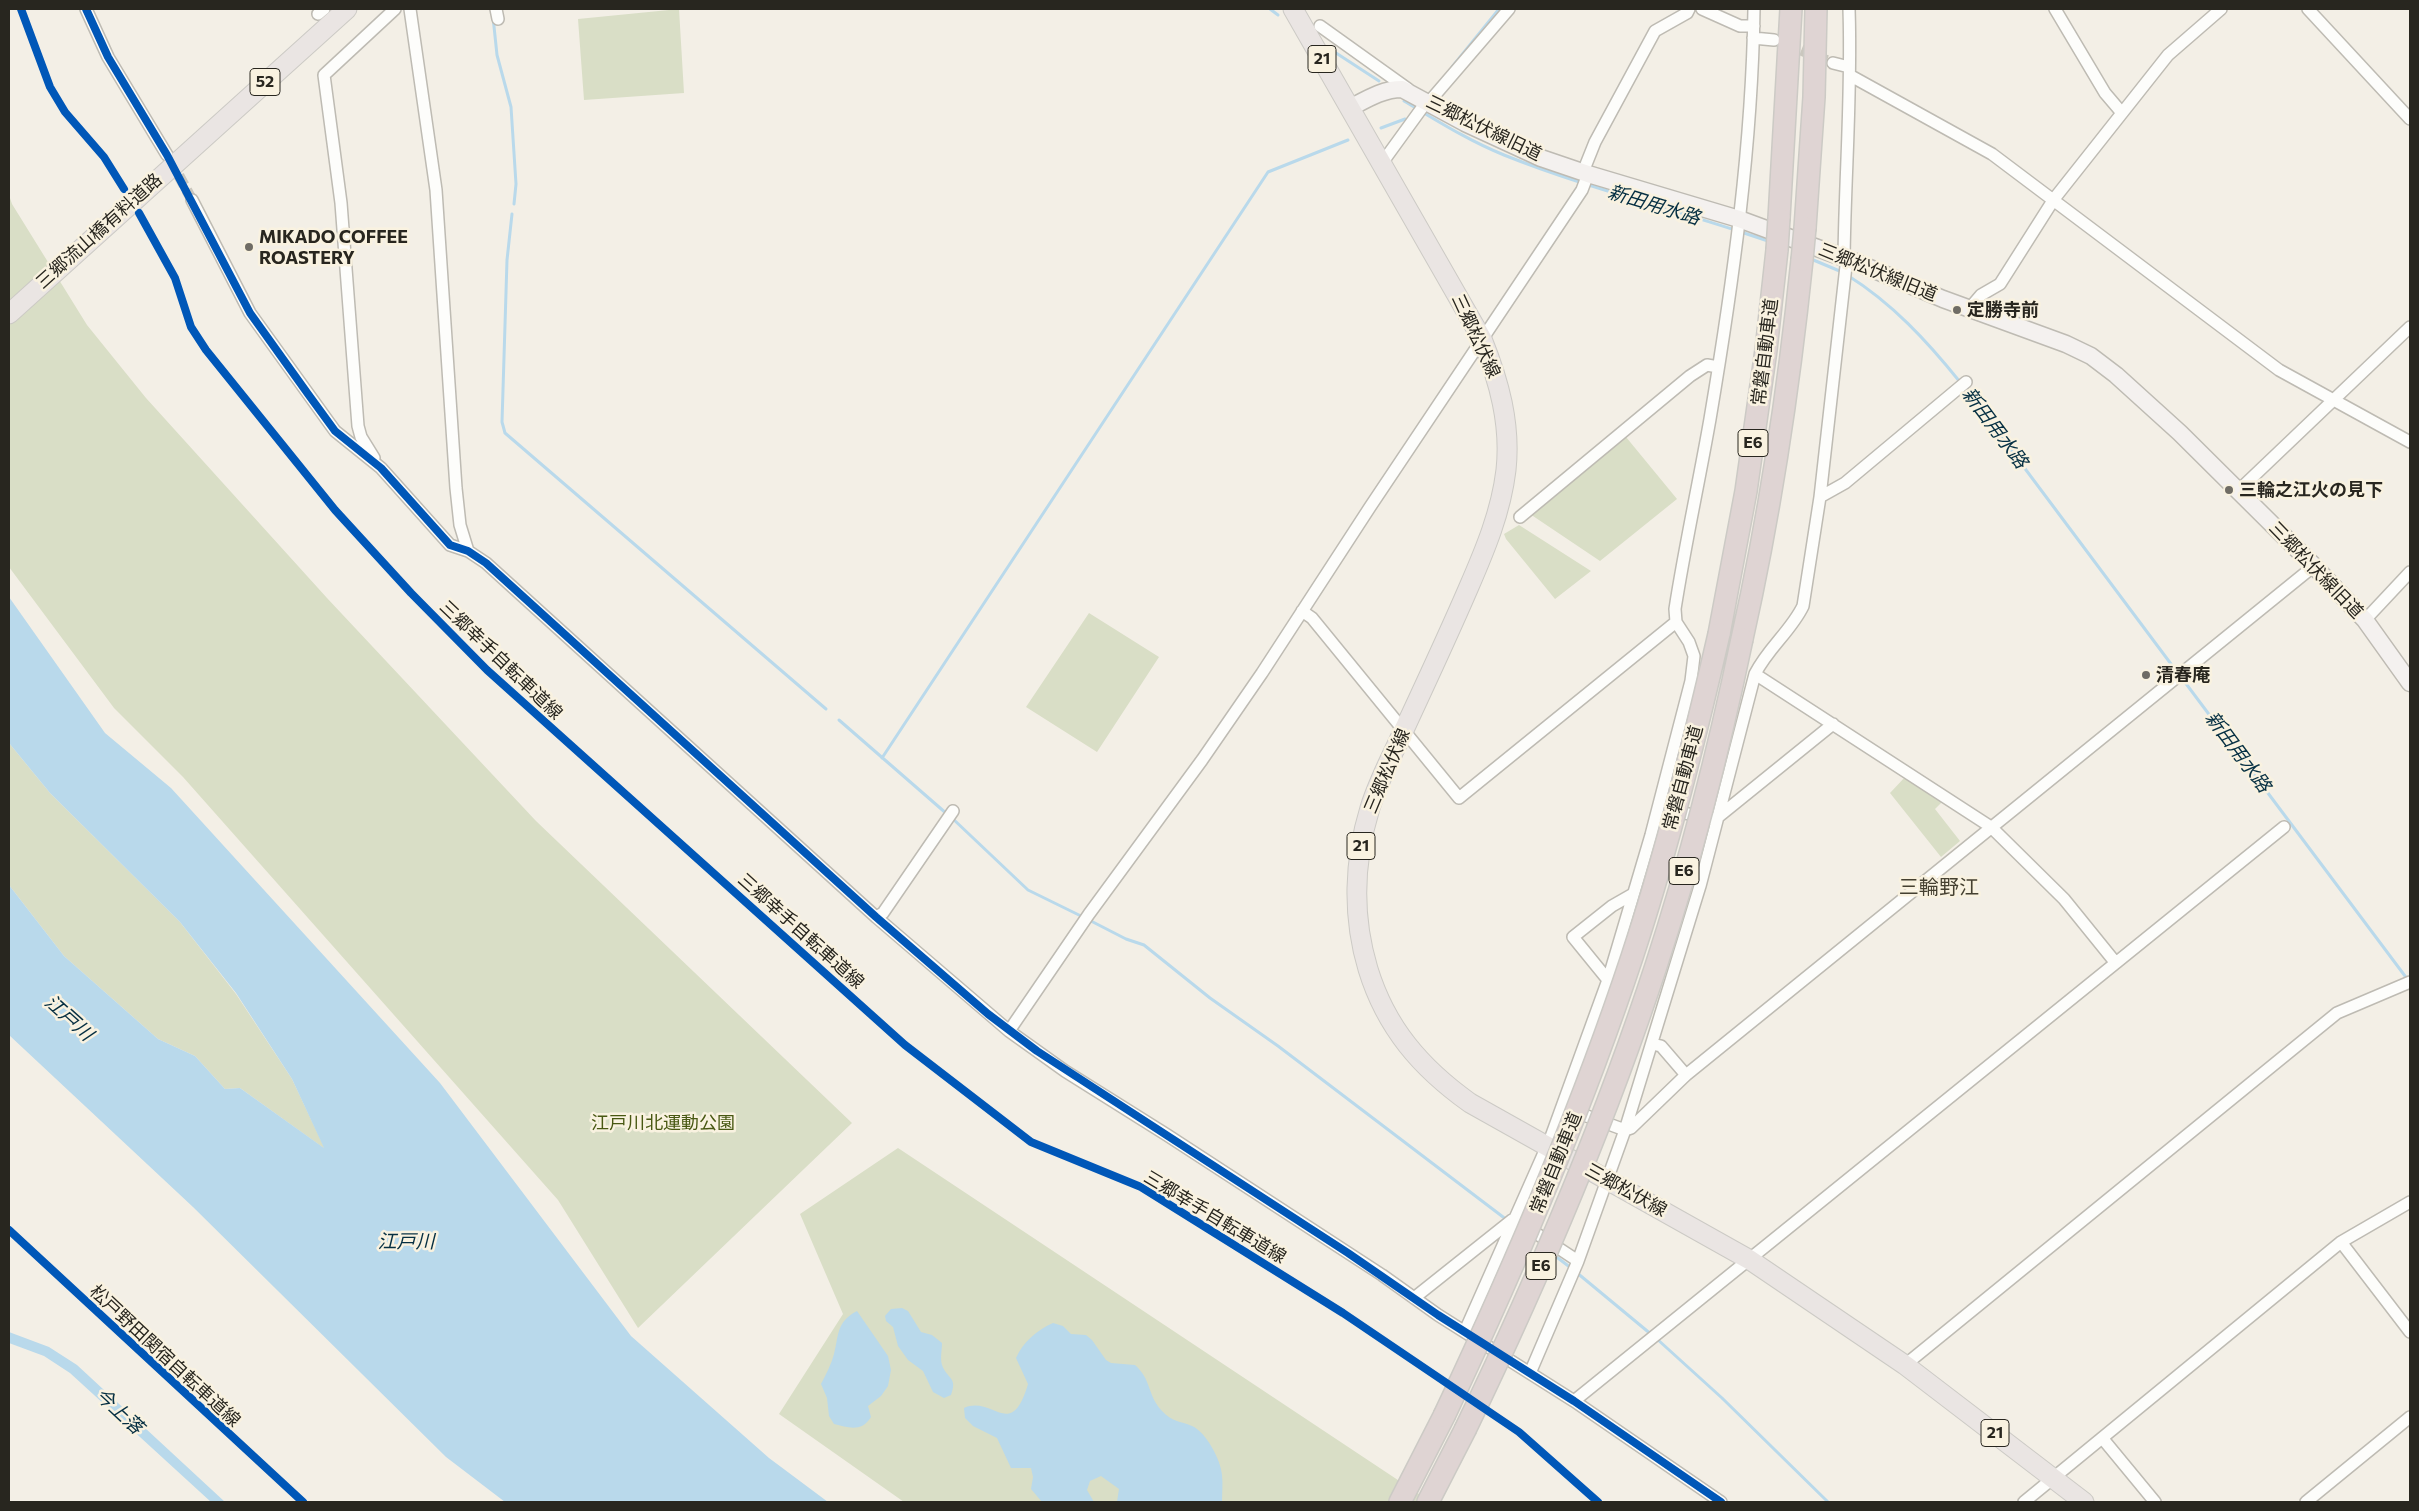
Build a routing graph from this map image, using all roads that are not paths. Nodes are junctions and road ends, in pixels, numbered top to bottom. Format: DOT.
graph roads {
  1 [pos="86,9"];
  2 [pos="316,9"];
  3 [pos="324,9"];
  4 [pos="395,9"];
  5 [pos="410,9"];
  6 [pos="1293,9"];
  7 [pos="1509,9"];
  8 [pos="1689,9"];
  9 [pos="1702,9"];
  10 [pos="1754,9"];
  11 [pos="1791,9"];
  12 [pos="1849,9"];
  13 [pos="2055,9"];
  14 [pos="2221,9"];
  15 [pos="2308,9"];
  16 [pos="346,10"];
  17 [pos="1816,10"];
  18 [pos="1320,26"];
  19 [pos="1753,32"];
  20 [pos="1774,40"];
  21 [pos="1833,63"];
  22 [pos="1848,71"];
  23 [pos="1423,99"];
  24 [pos="1350,108"];
  25 [pos="2122,113"];
  26 [pos="2410,119"];
  27 [pos="176,154"];
  28 [pos="1382,163"];
  29 [pos="1585,173"];
  30 [pos="2054,199"];
  31 [pos="192,200"];
  32 [pos="1737,228"];
  33 [pos="1845,263"];
  34 [pos="1969,309"];
  35 [pos="9,314"];
  36 [pos="2410,327"];
  37 [pos="1482,339"];
  38 [pos="1718,367"];
  39 [pos="1966,382"];
  40 [pos="2333,400"];
  41 [pos="2410,442"];
  42 [pos="381,468"];
  43 [pos="2238,491"];
  44 [pos="1820,497"];
  45 [pos="1520,517"];
  46 [pos="468,551"];
  47 [pos="2314,566"];
  48 [pos="2410,572"];
  49 [pos="1302,611"];
  50 [pos="2365,620"];
  51 [pos="1676,622"];
  52 [pos="1693,668"];
  53 [pos="1754,679"];
  54 [pos="2410,683"];
  55 [pos="1833,724"];
  56 [pos="1404,729"];
  57 [pos="1658,807"];
  58 [pos="953,811"];
  59 [pos="1718,817"];
  60 [pos="2284,826"];
  61 [pos="1991,827"];
  62 [pos="1633,894"];
  63 [pos="876,918"];
  64 [pos="2114,962"];
  65 [pos="1608,980"];
  66 [pos="2407,984"];
  67 [pos="1603,992"];
  68 [pos="1661,1012"];
  69 [pos="1010,1030"];
  70 [pos="1652,1044"];
  71 [pos="1686,1076"];
  72 [pos="1562,1107"];
  73 [pos="1625,1130"];
  74 [pos="1546,1148"];
  75 [pos="1607,1178"];
  76 [pos="2410,1202"];
  77 [pos="1511,1222"];
  78 [pos="2341,1242"];
  79 [pos="1750,1260"];
  80 [pos="1575,1267"];
  81 [pos="1414,1298"];
  82 [pos="1465,1331"];
  83 [pos="2410,1332"];
  84 [pos="1904,1365"];
  85 [pos="1530,1373"];
  86 [pos="1574,1401"];
  87 [pos="2410,1417"];
  88 [pos="2102,1439"];
  89 [pos="2052,1478"];
  90 [pos="1400,1502"];
  91 [pos="1428,1502"];
  92 [pos="1721,1502"];
  93 [pos="2024,1502"];
  94 [pos="2084,1502"];
  95 [pos="2155,1502"];
  96 [pos="2306,1502"];
  1 -- 27 [label="street"];
  2 -- 3 [label="street"];
  4 -- 42 [label="street"];
  5 -- 46 [label="street"];
  6 -- 24 [label="main road, 三郷松伏線 / 21"];
  7 -- 23 [label="street"];
  8 -- 29 [label="street"];
  9 -- 19 [label="street"];
  10 -- 19 [label="street"];
  11 -- 90 [label="highway, 常磐自動車道 / E6, bridge"];
  12 -- 22 [label="street"];
  13 -- 25 [label="street"];
  14 -- 25 [label="street"];
  15 -- 26 [label="street"];
  16 -- 27 [label="main road, 三郷流山橋有料道路 / 52"];
  17 -- 91 [label="highway, 常磐自動車道 / E6, bridge"];
  18 -- 23 [label="street"];
  19 -- 20 [label="street"];
  19 -- 32 [label="street"];
  21 -- 22 [label="street"];
  22 -- 30 [label="street"];
  22 -- 33 [label="street"];
  23 -- 24 [label="street, 三郷松伏線旧道"];
  23 -- 28 [label="street"];
  23 -- 29 [label="street, 三郷松伏線旧道"];
  24 -- 28 [label="main road, 三郷松伏線 / 21"];
  25 -- 30 [label="street"];
  27 -- 35 [label="main road, 三郷流山橋有料道路 / 52"];
  28 -- 37 [label="main road, 三郷松伏線 / 21"];
  29 -- 32 [label="street, 三郷松伏線旧道"];
  29 -- 37 [label="street"];
  30 -- 34 [label="street"];
  30 -- 40 [label="street"];
  31 -- 42 [label="street"];
  32 -- 33 [label="street, 三郷松伏線旧道"];
  32 -- 38 [label="street"];
  33 -- 34 [label="street, 三郷松伏線旧道"];
  33 -- 44 [label="street"];
  34 -- 43 [label="street, 三郷松伏線旧道"];
  36 -- 40 [label="street"];
  37 -- 49 [label="street"];
  37 -- 56 [label="main road, 三郷松伏線 / 21"];
  38 -- 45 [label="street"];
  38 -- 51 [label="street"];
  39 -- 44 [label="street"];
  40 -- 41 [label="street"];
  40 -- 43 [label="street"];
  42 -- 46 [label="street"];
  43 -- 47 [label="street, 三郷松伏線旧道"];
  44 -- 53 [label="street"];
  46 -- 63 [label="street"];
  47 -- 50 [label="street, 三郷松伏線旧道"];
  47 -- 61 [label="street"];
  48 -- 50 [label="street"];
  49 -- 56 [label="street"];
  49 -- 69 [label="street"];
  50 -- 54 [label="street, 三郷松伏線旧道"];
  51 -- 52 [label="street"];
  51 -- 56 [label="street"];
  52 -- 53 [label="street"];
  52 -- 57 [label="street"];
  53 -- 55 [label="street"];
  53 -- 59 [label="street"];
  55 -- 59 [label="street"];
  55 -- 61 [label="street"];
  56 -- 74 [label="main road, 三郷松伏線 / 21"];
  57 -- 59 [label="street"];
  57 -- 62 [label="street"];
  58 -- 63 [label="street"];
  59 -- 68 [label="street"];
  60 -- 64 [label="street"];
  61 -- 64 [label="street"];
  61 -- 71 [label="street"];
  62 -- 65 [label="street"];
  62 -- 65 [label="street"];
  63 -- 69 [label="street"];
  64 -- 79 [label="street"];
  65 -- 67 [label="street"];
  66 -- 84 [label="street"];
  67 -- 68 [label="street"];
  67 -- 72 [label="street"];
  68 -- 70 [label="street"];
  69 -- 81 [label="street"];
  70 -- 71 [label="street"];
  70 -- 73 [label="street"];
  71 -- 73 [label="street"];
  72 -- 73 [label="street"];
  72 -- 74 [label="street"];
  73 -- 75 [label="street"];
  74 -- 75 [label="main road, 三郷松伏線 / 21"];
  74 -- 77 [label="street"];
  75 -- 79 [label="main road, 三郷松伏線 / 21"];
  75 -- 80 [label="street"];
  76 -- 78 [label="street"];
  77 -- 80 [label="street"];
  77 -- 81 [label="street"];
  77 -- 82 [label="street"];
  78 -- 83 [label="street"];
  78 -- 88 [label="street"];
  79 -- 84 [label="main road, 三郷松伏線 / 21"];
  79 -- 86 [label="street"];
  80 -- 85 [label="street"];
  81 -- 82 [label="street"];
  82 -- 85 [label="street"];
  84 -- 89 [label="main road, 三郷松伏線 / 21"];
  85 -- 86 [label="street"];
  86 -- 92 [label="street"];
  87 -- 96 [label="street"];
  88 -- 89 [label="street"];
  88 -- 95 [label="street"];
  89 -- 93 [label="street"];
  89 -- 94 [label="main road, 三郷松伏線 / 21"];
}
